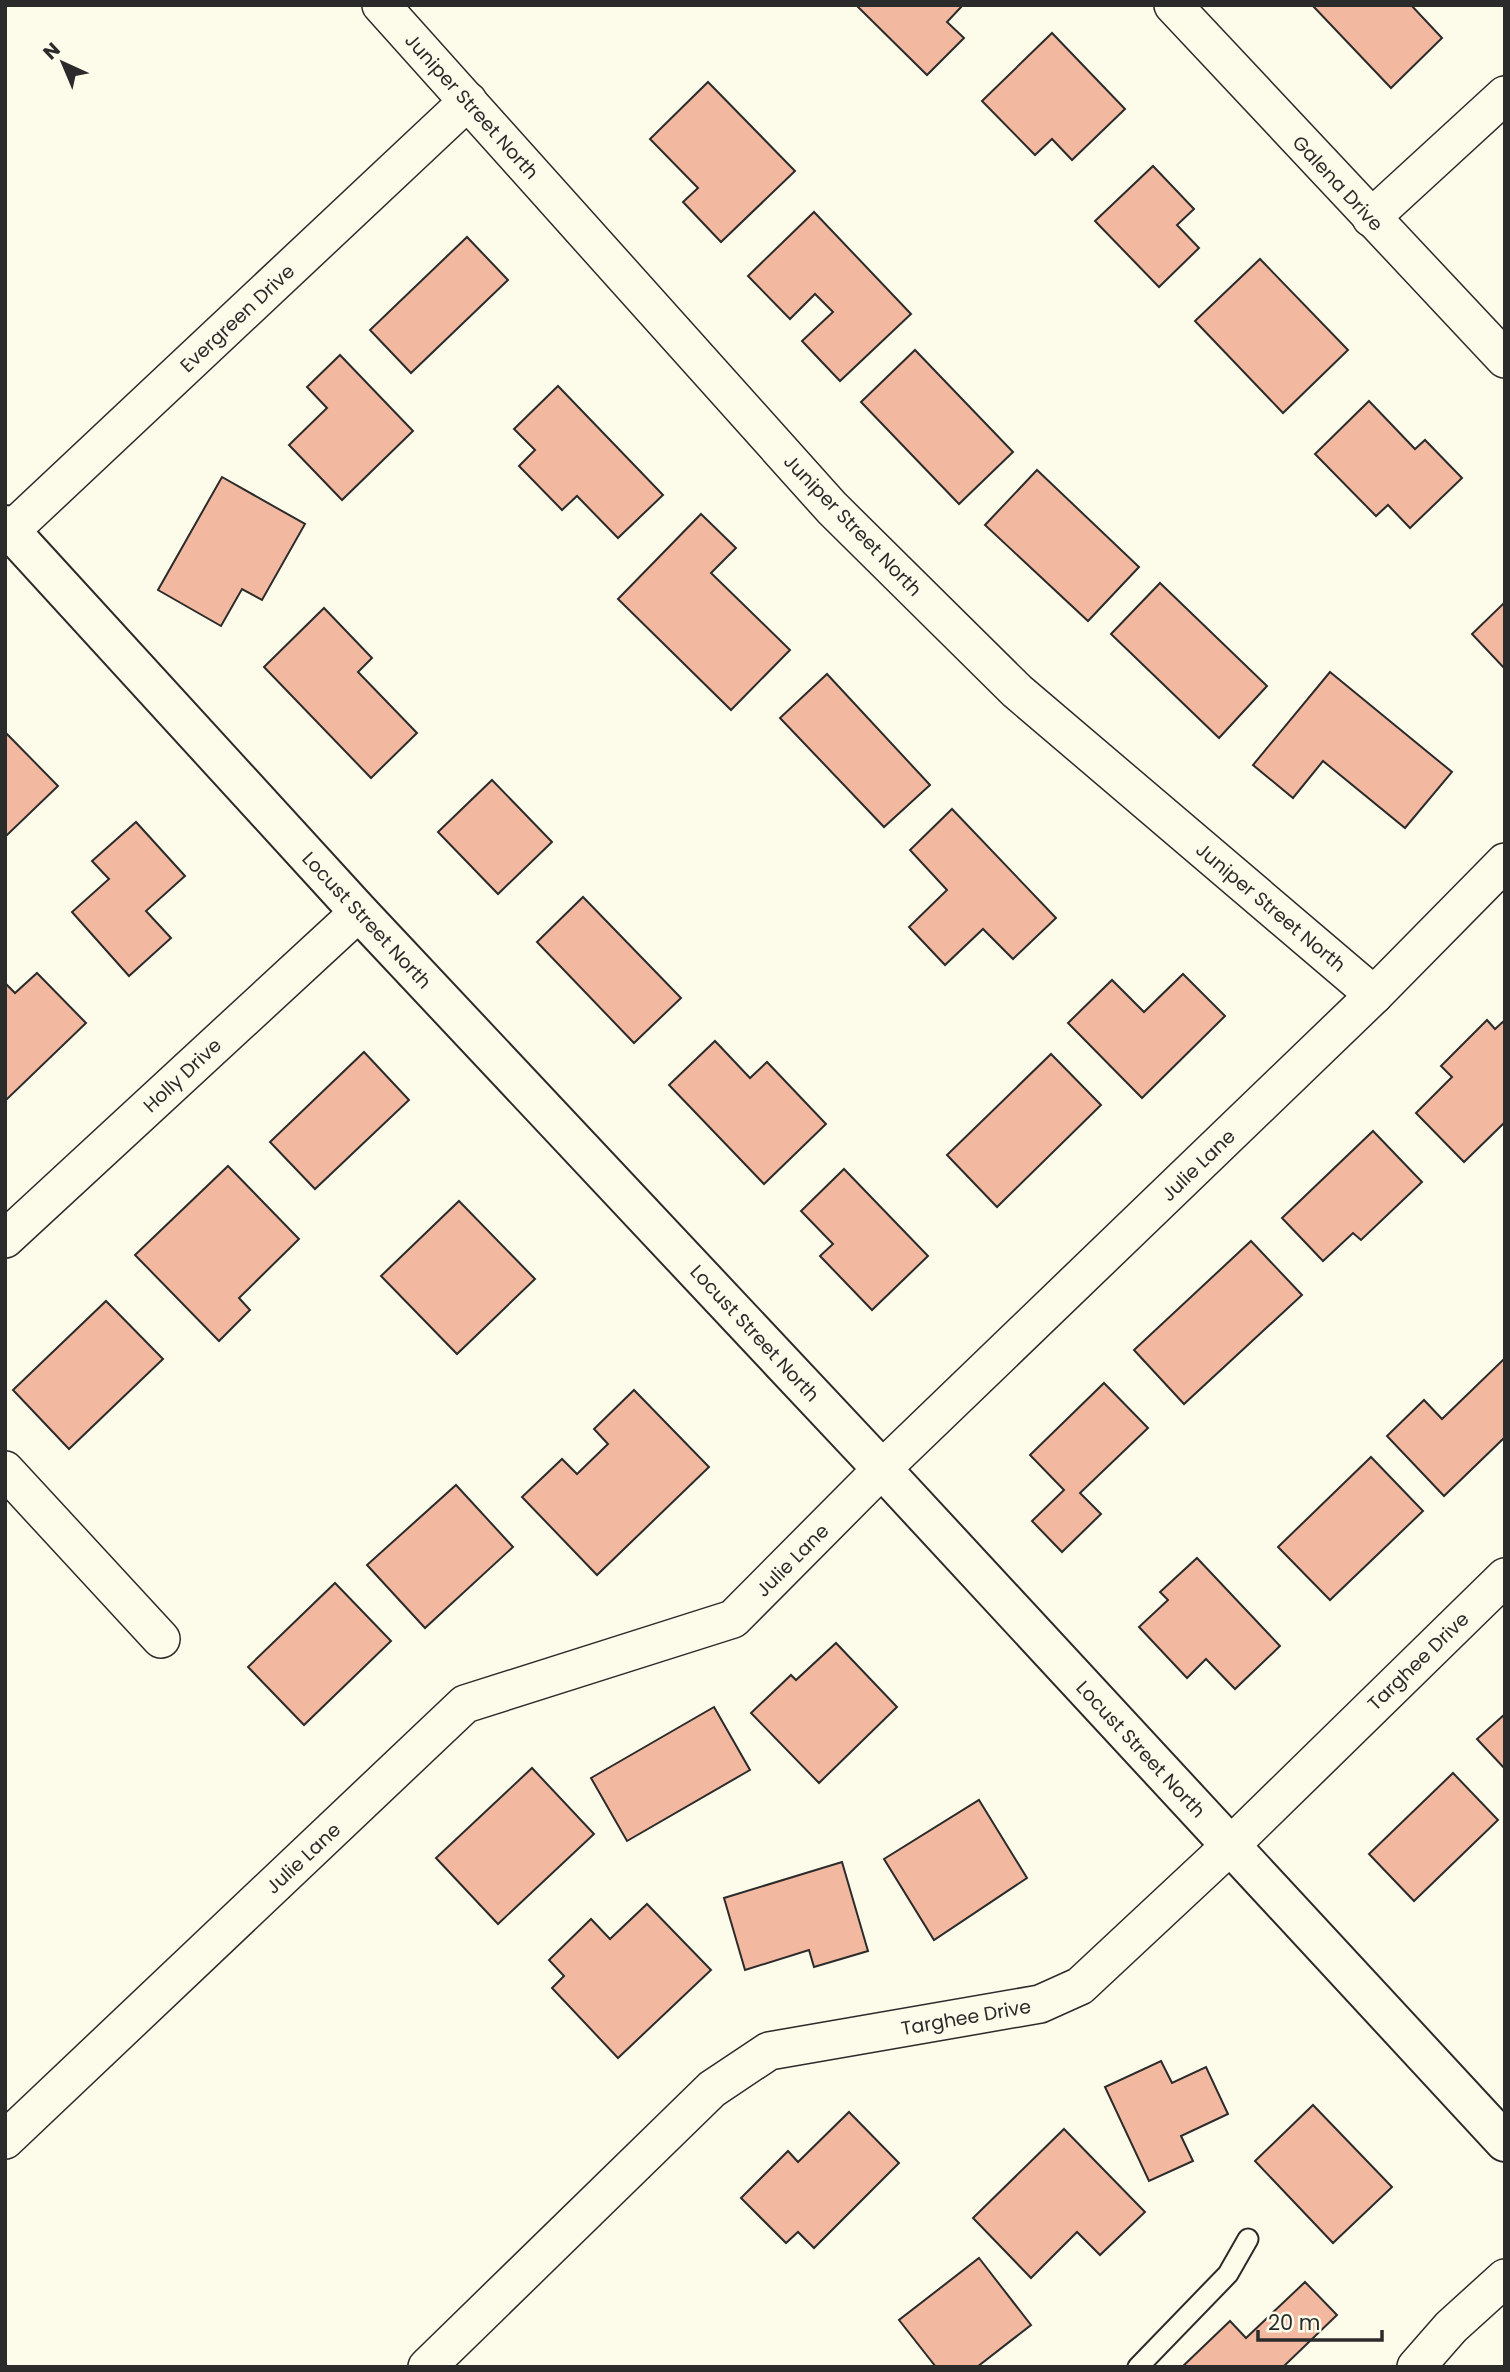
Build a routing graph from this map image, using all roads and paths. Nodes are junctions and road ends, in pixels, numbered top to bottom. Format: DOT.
graph roads {
  1 [pos="380,5"];
  2 [pos="1173,5"];
  3 [pos="1505,95"];
  4 [pos="468,101"];
  5 [pos="1371,218"];
  6 [pos="1505,359"];
  7 [pos="7,531"];
  8 [pos="1505,862"];
  9 [pos="359,912"];
  10 [pos="1374,995"];
  11 [pos="5,1239"];
  12 [pos="882,1469"];
  13 [pos="5,1470"];
  14 [pos="1505,1577"];
  15 [pos="161,1639"];
  16 [pos="1231,1845"];
  17 [pos="5,2140"];
  18 [pos="1505,2142"];
  19 [pos="1248,2239"];
  20 [pos="1505,2278"];
  21 [pos="427,2367"];
  22 [pos="1138,2367"];
  23 [pos="1416,2367"];
  1 -- 4 [label="street, Juniper Street North"];
  2 -- 5 [label="street, Galena Drive"];
  3 -- 5 [label="street"];
  4 -- 7 [label="street, Evergreen Drive"];
  4 -- 10 [label="street, Juniper Street North"];
  5 -- 6 [label="street, Galena Drive"];
  7 -- 9 [label="street, Locust Street North"];
  8 -- 10 [label="street, Julie Lane"];
  9 -- 11 [label="street, Holly Drive"];
  9 -- 12 [label="street, Locust Street North"];
  10 -- 12 [label="street, Julie Lane"];
  12 -- 16 [label="street, Locust Street North"];
  12 -- 17 [label="street, Julie Lane"];
  13 -- 15 [label="street"];
  14 -- 16 [label="street, Targhee Drive"];
  16 -- 18 [label="street, Locust Street North"];
  16 -- 21 [label="street, Targhee Drive"];
  19 -- 22 [label="lane"];
  20 -- 23 [label="street"];
}
